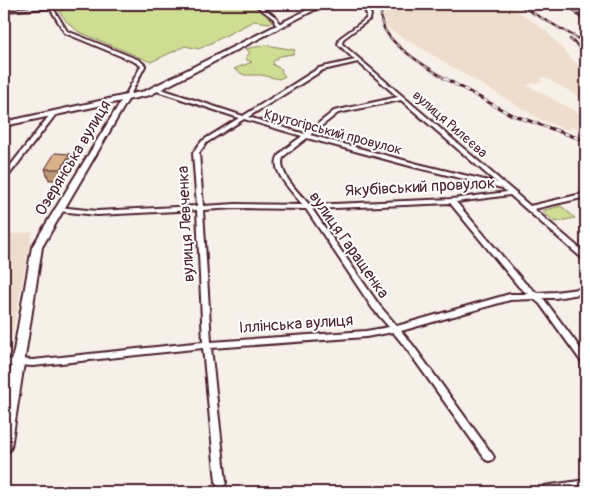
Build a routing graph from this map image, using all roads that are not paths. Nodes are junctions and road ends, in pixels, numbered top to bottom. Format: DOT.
graph roads {
  1 [pos="97,4"];
  2 [pos="256,4"];
  3 [pos="323,4"];
  4 [pos="364,4"];
  5 [pos="50,6"];
  6 [pos="4,10"];
  7 [pos="280,25"];
  8 [pos="359,60"];
  9 [pos="156,88"];
  10 [pos="126,98"];
  11 [pos="402,98"];
  12 [pos="54,113"];
  13 [pos="241,118"];
  14 [pos="4,124"];
  15 [pos="305,137"];
  16 [pos="4,178"];
  17 [pos="507,188"];
  18 [pos="514,194"];
  19 [pos="586,195"];
  20 [pos="452,201"];
  21 [pos="308,207"];
  22 [pos="200,208"];
  23 [pos="530,208"];
  24 [pos="58,209"];
  25 [pos="586,258"];
  26 [pos="586,290"];
  27 [pos="536,296"];
  28 [pos="396,329"];
  29 [pos="207,345"];
  30 [pos="18,362"];
  31 [pos="586,362"];
  32 [pos="4,363"];
  33 [pos="4,447"];
  34 [pos="489,457"];
  35 [pos="221,482"];
  36 [pos="586,488"];
  37 [pos="550,492"];
  1 -- 5 [label="street"];
  2 -- 7 [label="street"];
  3 -- 7 [label="main road, Озерянська вулиця"];
  4 -- 8 [label="street, вулиця Рилєєва"];
  5 -- 6 [label="street"];
  5 -- 10 [label="street"];
  7 -- 9 [label="main road, Озерянська вулиця"];
  8 -- 11 [label="street, вулиця Рилєєва"];
  8 -- 13 [label="street, вулиця Левченка"];
  9 -- 10 [label="main road, Озерянська вулиця"];
  9 -- 13 [label="street, Крутогірський провулок"];
  10 -- 12 [label="main road"];
  10 -- 24 [label="main road, Озерянська вулиця"];
  11 -- 15 [label="street, вулиця Гаращенка"];
  11 -- 17 [label="street, вулиця Рилєєва"];
  12 -- 14 [label="main road"];
  12 -- 16 [label="street"];
  13 -- 15 [label="street, Крутогірський провулок"];
  13 -- 22 [label="street, вулиця Левченка"];
  15 -- 17 [label="street, Крутогірський провулок"];
  15 -- 21 [label="street, вулиця Гаращенка"];
  17 -- 18 [label="street, вулиця Рилєєва"];
  18 -- 20 [label="street, Якубівський провулок"];
  18 -- 23 [label="street, вулиця Рилєєва"];
  19 -- 23 [label="street"];
  20 -- 21 [label="street, Якубівський провулок"];
  20 -- 27 [label="street"];
  21 -- 22 [label="street, Якубівський провулок"];
  21 -- 28 [label="street, вулиця Гаращенка"];
  22 -- 24 [label="street, Якубівський провулок"];
  22 -- 29 [label="street, вулиця Левченка"];
  23 -- 25 [label="street, вулиця Рилєєва"];
  24 -- 30 [label="main road, Озерянська вулиця"];
  26 -- 27 [label="street, Іллінська вулиця"];
  27 -- 28 [label="street, Іллінська вулиця"];
  27 -- 31 [label="street"];
  28 -- 29 [label="street, Іллінська вулиця"];
  28 -- 34 [label="street, вулиця Гаращенка"];
  29 -- 30 [label="street, Іллінська вулиця"];
  29 -- 35 [label="street, вулиця Левченка"];
  30 -- 32 [label="street, Іллінська вулиця"];
  30 -- 33 [label="main road, Озерянська вулиця"];
  36 -- 37 [label="main road"];
}
